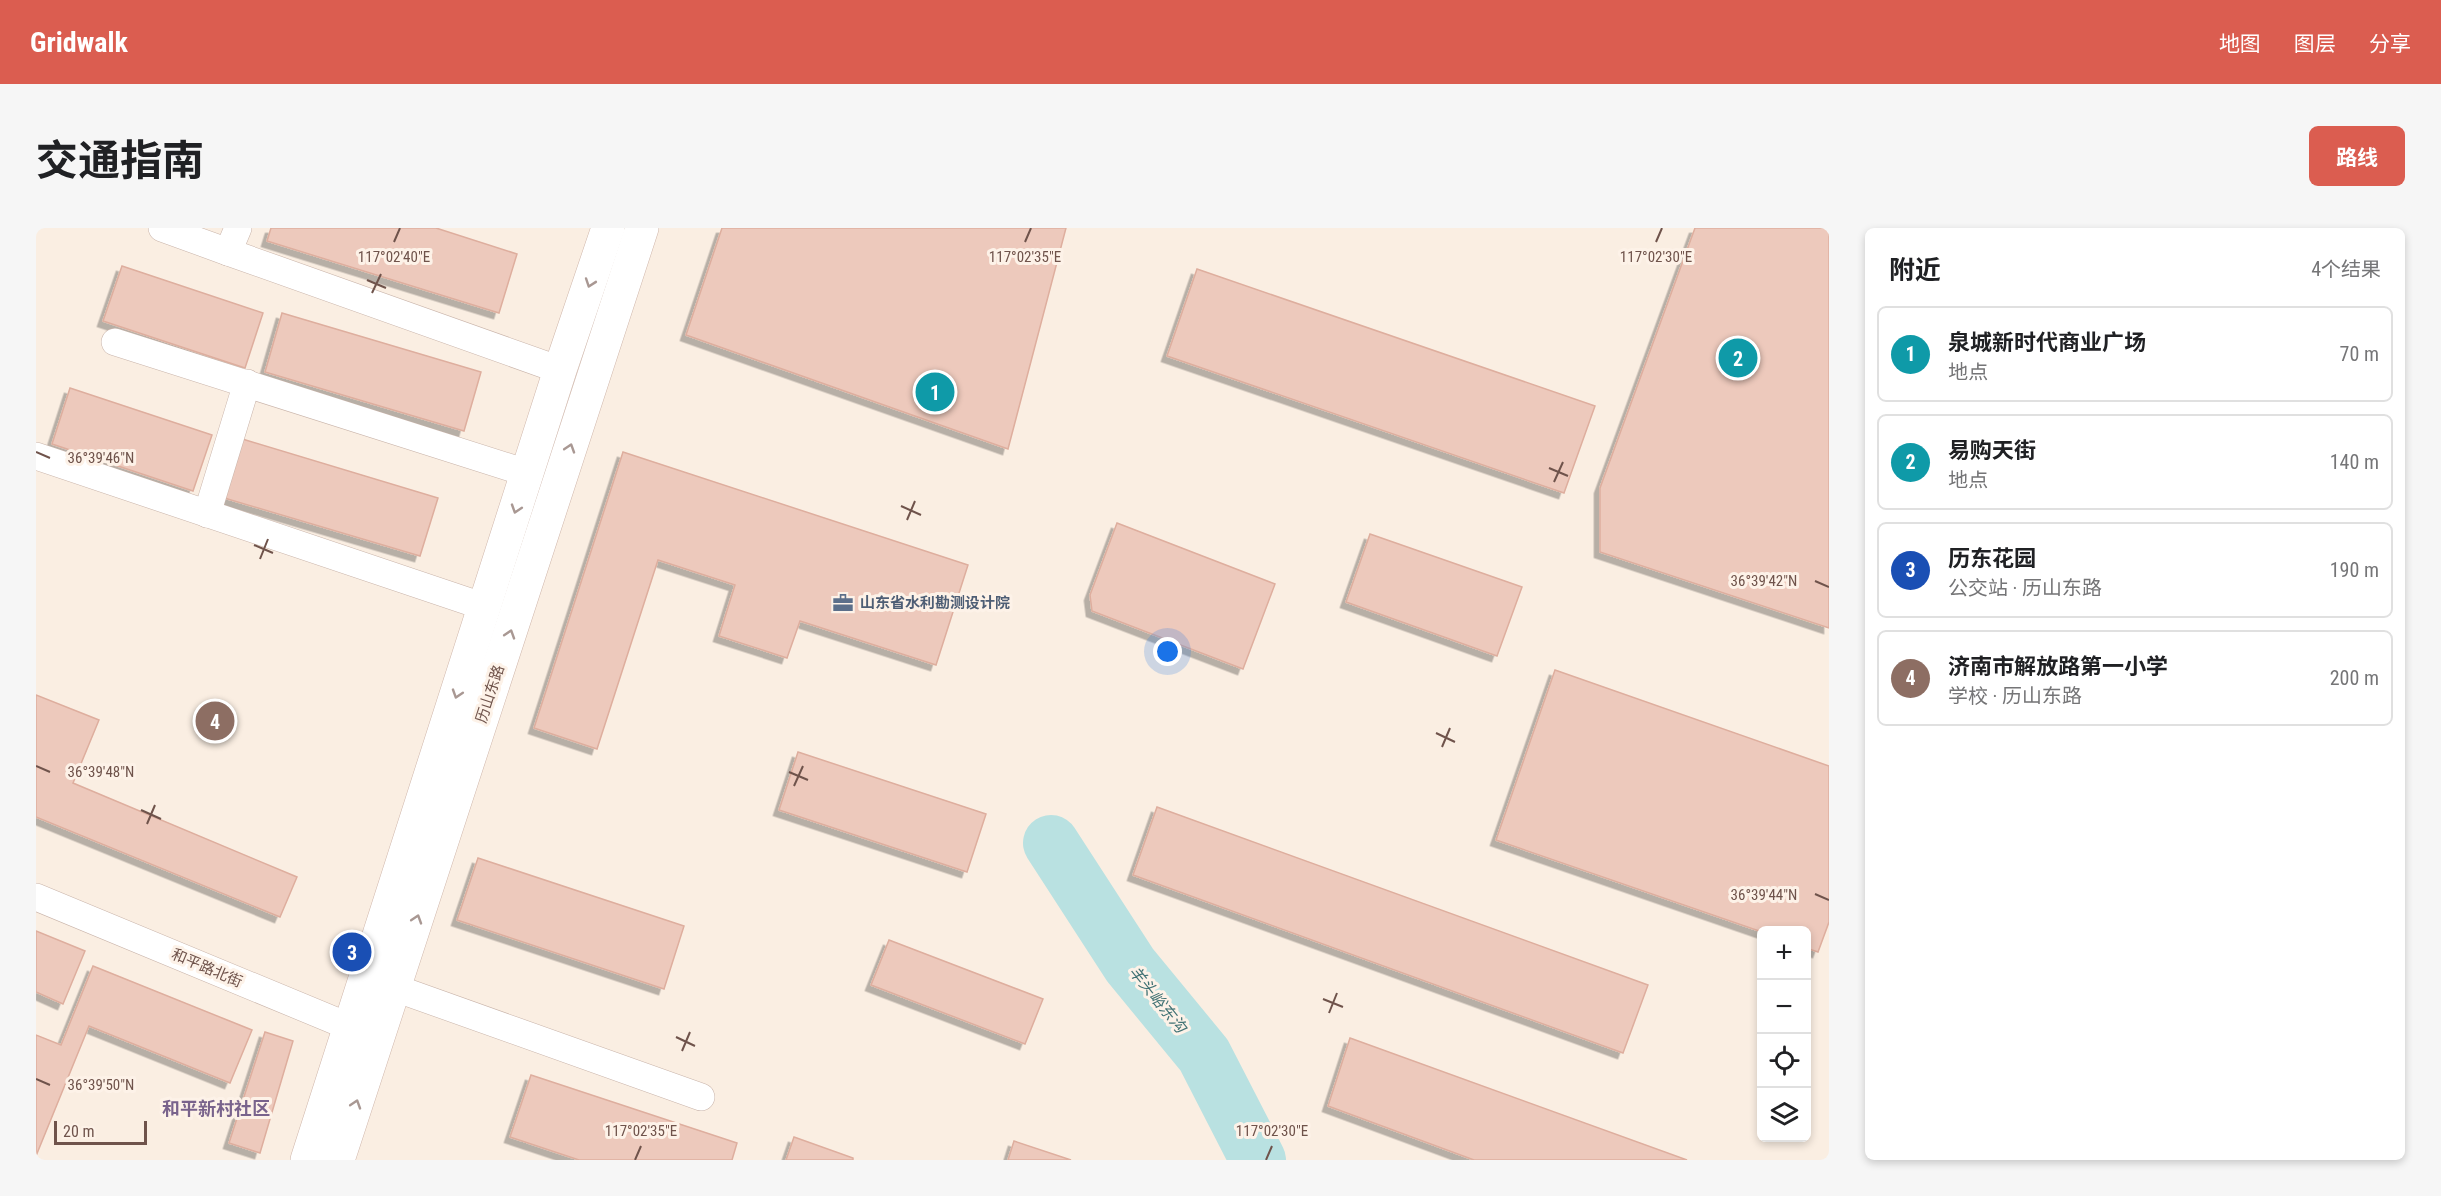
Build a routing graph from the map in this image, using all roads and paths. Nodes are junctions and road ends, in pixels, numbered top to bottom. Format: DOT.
graph roads {
  1 [pos="162,228"];
  2 [pos="238,228"];
  3 [pos="608,228"];
  4 [pos="642,228"];
  5 [pos="228,252"];
  6 [pos="115,342"];
  7 [pos="560,370"];
  8 [pos="247,383"];
  9 [pos="36,456"];
  10 [pos="527,473"];
  11 [pos="207,514"];
  12 [pos="484,607"];
  13 [pos="36,897"];
  14 [pos="395,988"];
  15 [pos="364,1033"];
  16 [pos="702,1097"];
  17 [pos="307,1160"];
  18 [pos="338,1160"];
  1 -- 5 [label="street"];
  2 -- 5 [label="street"];
  3 -- 7 [label="street, 历山东路, one-way"];
  14 -- 4 [label="street, 历山东路, one-way"];
  5 -- 7 [label="street"];
  6 -- 8 [label="street"];
  7 -- 10 [label="street, 历山东路"];
  8 -- 10 [label="street"];
  8 -- 11 [label="street"];
  9 -- 11 [label="street"];
  10 -- 12 [label="street, 历山东路, one-way"];
  11 -- 12 [label="street"];
  12 -- 15 [label="street, 历山东路, one-way"];
  13 -- 15 [label="street, 和平路北街"];
  14 -- 15 [label="street, 历山东路"];
  14 -- 16 [label="street"];
  15 -- 17 [label="street, 历山东路"];
  18 -- 15 [label="street, 历山东路, one-way"];
}
